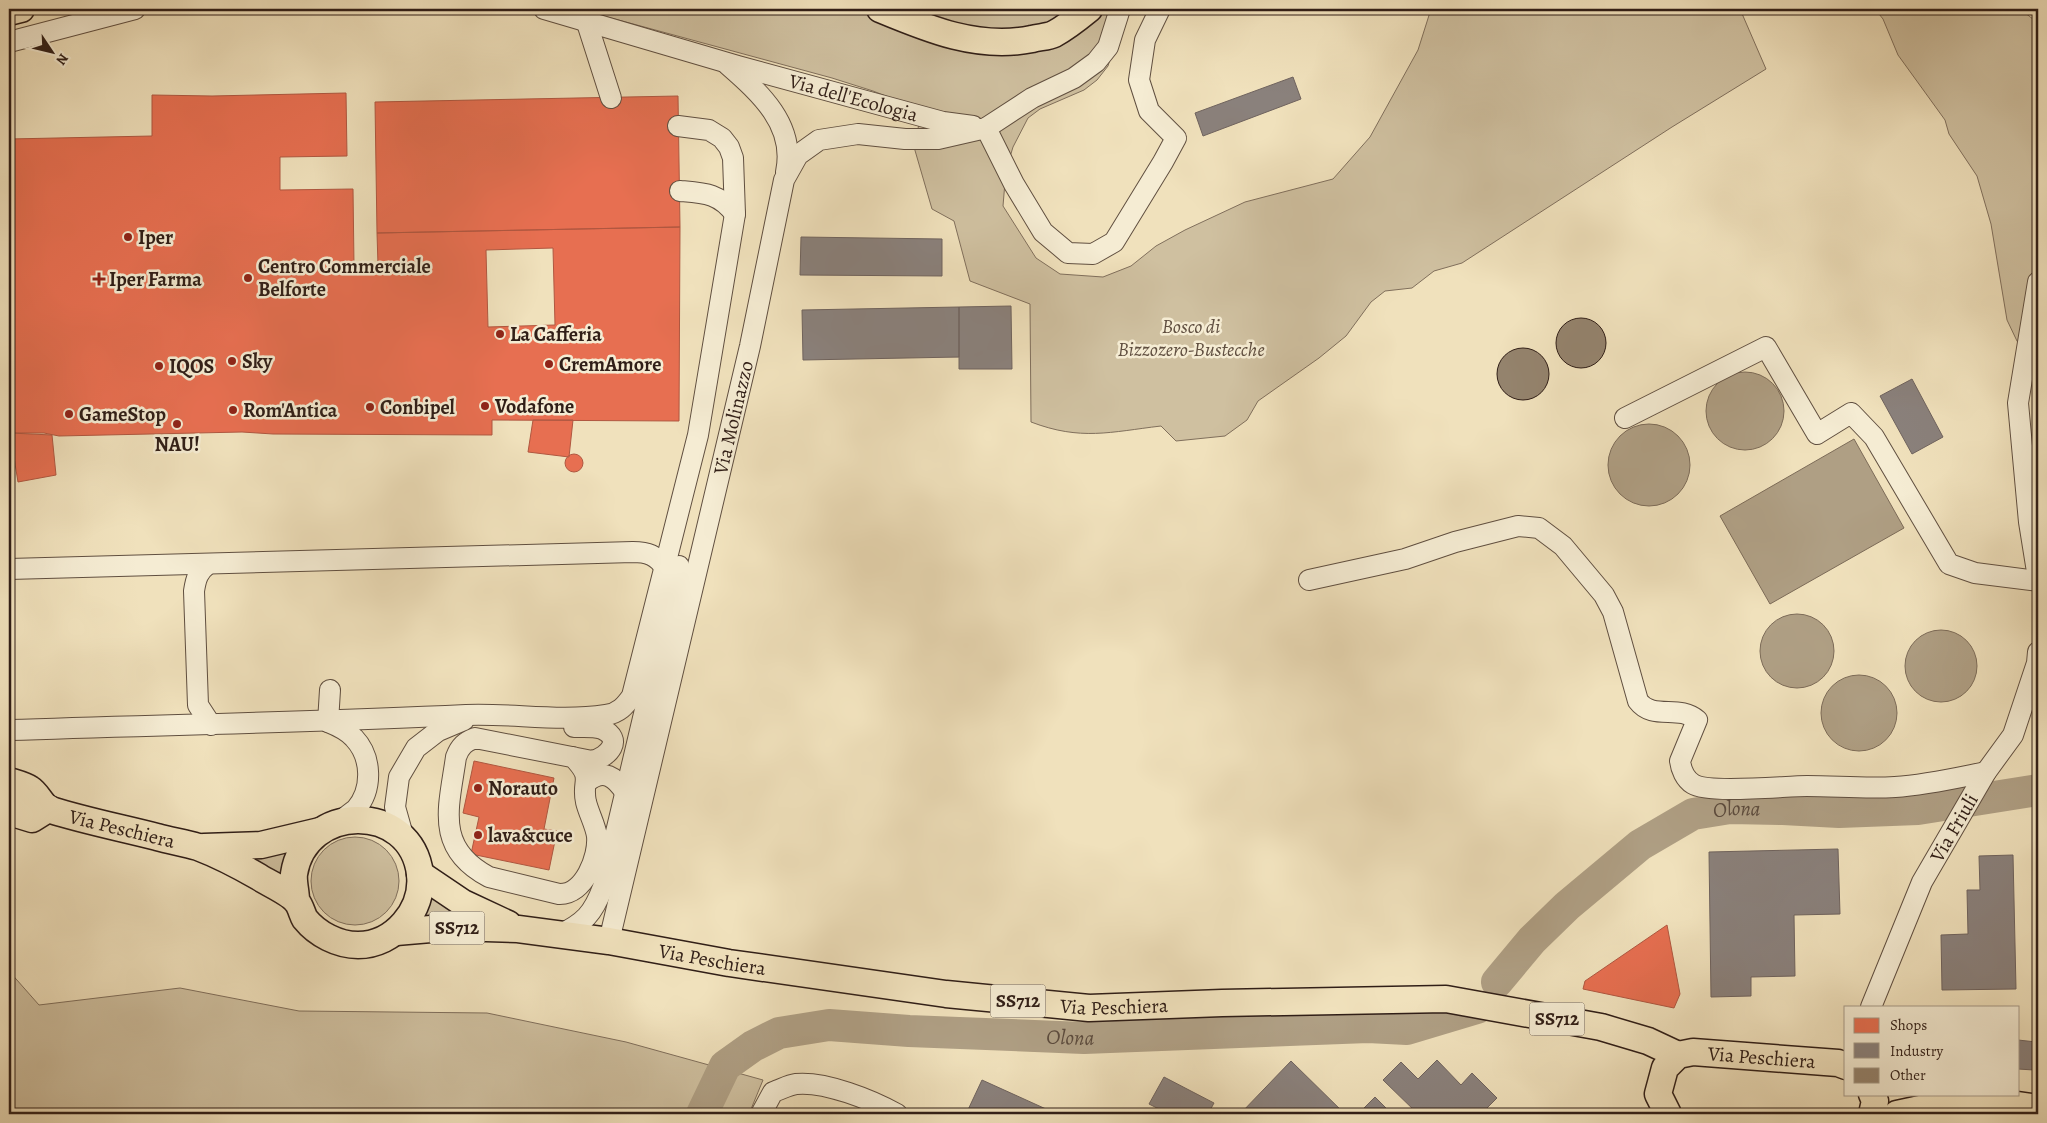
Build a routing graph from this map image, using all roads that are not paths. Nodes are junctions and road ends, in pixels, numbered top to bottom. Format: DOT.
graph roads {
  1 [pos="21,9"];
  2 [pos="135,9"];
  3 [pos="544,9"];
  4 [pos="880,9"];
  5 [pos="1088,9"];
  6 [pos="1120,9"];
  7 [pos="1160,9"];
  8 [pos="9,12"];
  9 [pos="586,20"];
  10 [pos="9,42"];
  11 [pos="725,62"];
  12 [pos="611,98"];
  13 [pos="678,126"];
  14 [pos="986,128"];
  15 [pos="784,180"];
  16 [pos="680,191"];
  17 [pos="735,214"];
  18 [pos="2038,282"];
  19 [pos="1624,418"];
  20 [pos="677,519"];
  21 [pos="706,526"];
  22 [pos="648,554"];
  23 [pos="208,564"];
  24 [pos="665,568"];
  25 [pos="9,569"];
  26 [pos="1309,580"];
  27 [pos="2038,580"];
  28 [pos="2038,652"];
  29 [pos="330,690"];
  30 [pos="647,700"];
  31 [pos="477,715"];
  32 [pos="328,722"];
  33 [pos="211,725"];
  34 [pos="9,730"];
  35 [pos="612,747"];
  36 [pos="573,757"];
  37 [pos="1983,776"];
  38 [pos="9,781"];
  39 [pos="588,782"];
  40 [pos="625,792"];
  41 [pos="9,798"];
  42 [pos="48,809"];
  43 [pos="9,812"];
  44 [pos="330,826"];
  45 [pos="404,839"];
  46 [pos="198,847"];
  47 [pos="625,873"];
  48 [pos="420,874"];
  49 [pos="296,900"];
  50 [pos="518,928"];
  51 [pos="569,930"];
  52 [pos="396,932"];
  53 [pos="609,942"];
  54 [pos="1871,1006"];
  55 [pos="1678,1055"];
  56 [pos="1843,1060"];
  57 [pos="1873,1096"];
  58 [pos="1956,1096"];
  59 [pos="1972,1098"];
  60 [pos="2038,1108"];
  61 [pos="761,1114"];
  62 [pos="897,1114"];
  63 [pos="1668,1114"];
  64 [pos="1872,1114"];
  65 [pos="1897,1114"];
  1 -- 8 [label="main road"];
  2 -- 10 [label="street"];
  3 -- 9 [label="street, Via dell'Ecologia"];
  4 -- 5 [label="main road"];
  6 -- 14 [label="street"];
  7 -- 14 [label="street"];
  9 -- 11 [label="street, Via dell'Ecologia"];
  9 -- 12 [label="street"];
  11 -- 14 [label="street, Via dell'Ecologia"];
  11 -- 15 [label="street"];
  13 -- 17 [label="street"];
  14 -- 15 [label="street, Via Molinazzo"];
  15 -- 21 [label="street, Via Molinazzo"];
  16 -- 17 [label="street"];
  17 -- 20 [label="street"];
  18 -- 27 [label="street"];
  19 -- 27 [label="street"];
  20 -- 21 [label="street"];
  20 -- 22 [label="street"];
  20 -- 24 [label="street"];
  20 -- 30 [label="street"];
  21 -- 47 [label="street, Via Molinazzo"];
  22 -- 23 [label="street"];
  22 -- 24 [label="street"];
  23 -- 25 [label="street"];
  23 -- 33 [label="street"];
  24 -- 31 [label="street"];
  26 -- 37 [label="street"];
  28 -- 37 [label="street, Via Friuli"];
  29 -- 32 [label="street"];
  30 -- 35 [label="street"];
  30 -- 40 [label="street"];
  31 -- 32 [label="street"];
  31 -- 35 [label="street"];
  31 -- 45 [label="street"];
  32 -- 33 [label="street"];
  32 -- 44 [label="street"];
  33 -- 34 [label="street"];
  35 -- 36 [label="street"];
  36 -- 39 [label="street"];
  36 -- 39 [label="street"];
  37 -- 54 [label="street, Via Friuli"];
  38 -- 42 [label="main road, Via Peschiera"];
  39 -- 40 [label="street"];
  40 -- 51 [label="street"];
  41 -- 42 [label="highway"];
  42 -- 43 [label="main road, Via Peschiera"];
  42 -- 46 [label="main road, Via Peschiera"];
  44 -- 45 [label="main road, Via Peschiera"];
  44 -- 46 [label="main road, Via Peschiera"];
  44 -- 49 [label="main road, Via Peschiera"];
  45 -- 48 [label="main road, Via Peschiera"];
  46 -- 49 [label="main road, Via Peschiera"];
  47 -- 51 [label="street, Via Molinazzo"];
  47 -- 53 [label="street, Via Molinazzo"];
  48 -- 50 [label="main road, Via Peschiera / SS712"];
  48 -- 52 [label="main road, Via Peschiera"];
  49 -- 52 [label="main road, Via Peschiera"];
  50 -- 51 [label="main road, Via Peschiera / SS712"];
  50 -- 52 [label="main road, Via Peschiera / SS712"];
  51 -- 53 [label="main road, Via Peschiera / SS712"];
  53 -- 55 [label="main road, Via Peschiera / SS712"];
  55 -- 56 [label="main road, Via Peschiera"];
  55 -- 63 [label="main road"];
  57 -- 64 [label="main road"];
  58 -- 59 [label="main road"];
  59 -- 60 [label="main road"];
  59 -- 65 [label="main road"];
  61 -- 62 [label="street"];
}
